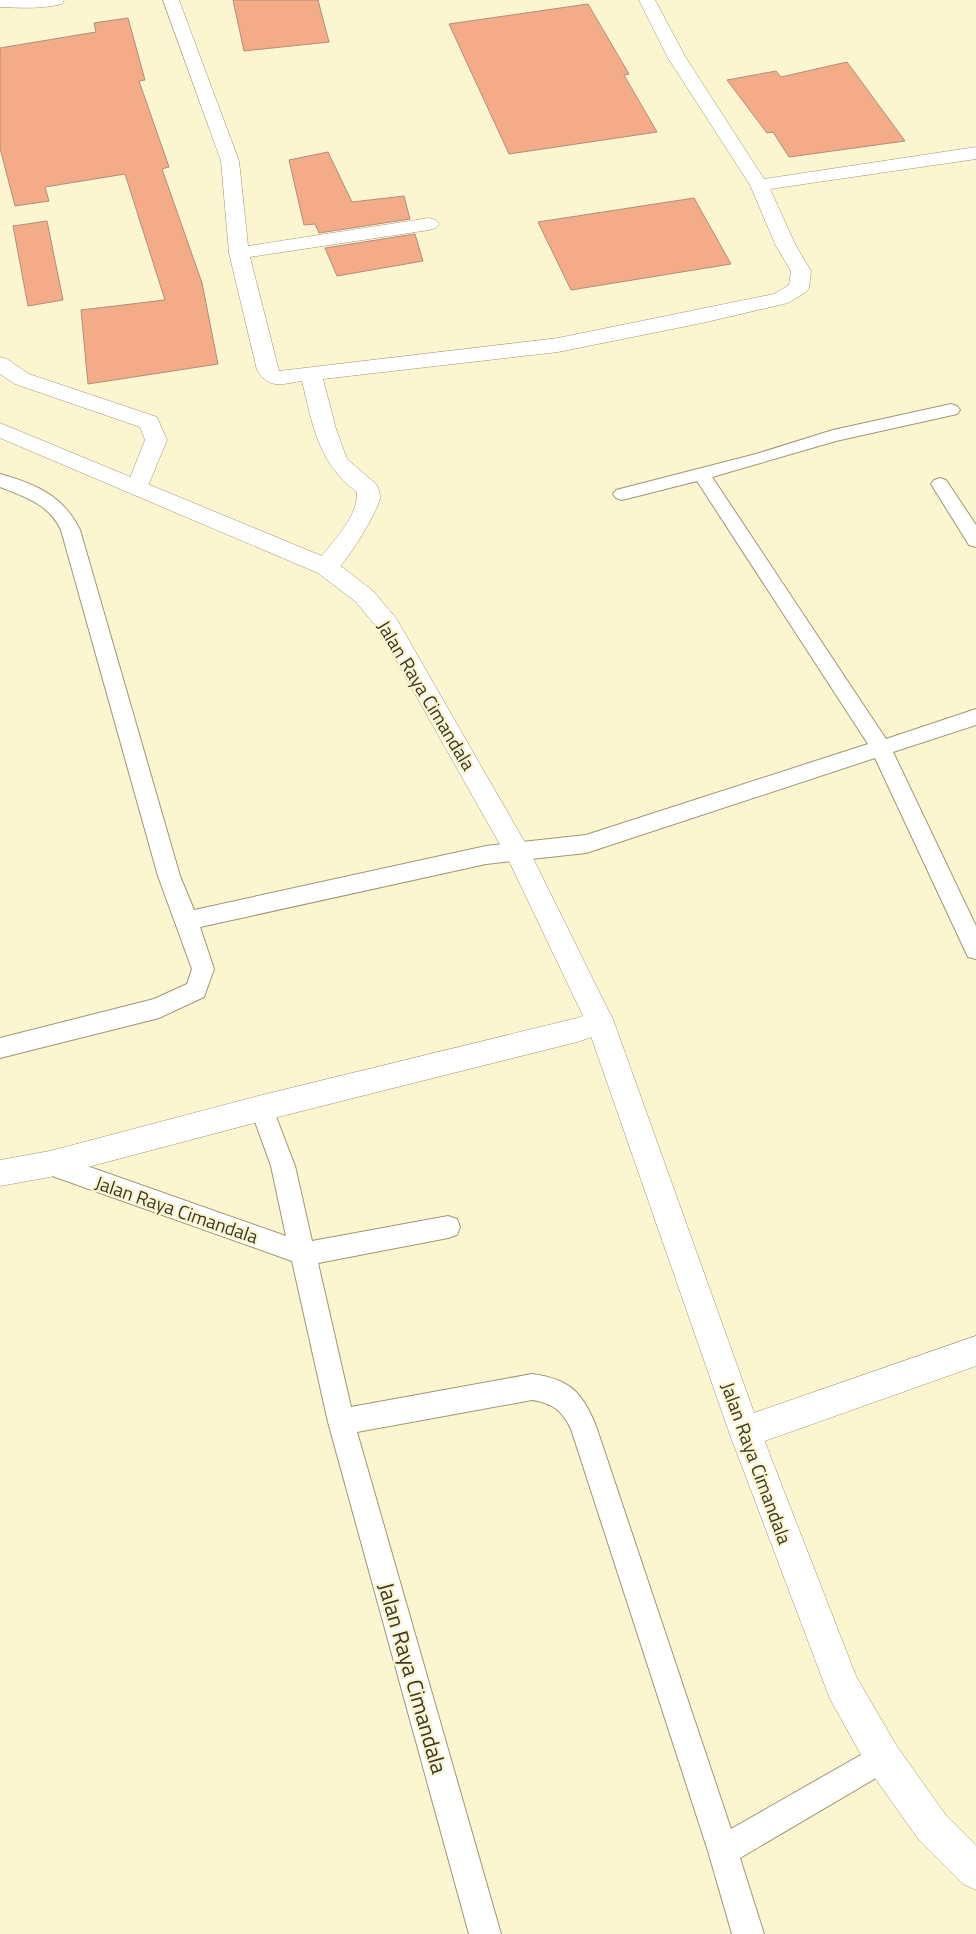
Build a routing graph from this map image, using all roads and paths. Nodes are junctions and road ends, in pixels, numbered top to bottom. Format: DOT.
graph roads {
  1 [pos="56,0"];
  2 [pos="171,0"];
  3 [pos="646,0"];
  4 [pos="0,2"];
  5 [pos="976,153"];
  6 [pos="758,184"];
  7 [pos="429,224"];
  8 [pos="238,253"];
  9 [pos="0,364"];
  10 [pos="311,374"];
  11 [pos="951,410"];
  12 [pos="0,430"];
  13 [pos="701,474"];
  14 [pos="0,480"];
  15 [pos="940,484"];
  16 [pos="136,488"];
  17 [pos="622,494"];
  18 [pos="976,540"];
  19 [pos="326,567"];
  20 [pos="976,717"];
  21 [pos="881,748"];
  22 [pos="518,853"];
  23 [pos="187,921"];
  24 [pos="976,950"];
  25 [pos="600,1022"];
  26 [pos="0,1048"];
  27 [pos="262,1108"];
  28 [pos="50,1164"];
  29 [pos="0,1173"];
  30 [pos="448,1227"];
  31 [pos="304,1254"];
  32 [pos="976,1351"];
  33 [pos="341,1422"];
  34 [pos="745,1432"];
  35 [pos="883,1758"];
  36 [pos="723,1851"];
  37 [pos="976,1871"];
  38 [pos="485,1934"];
  39 [pos="748,1934"];
  1 -- 4 [label="street"];
  2 -- 8 [label="street"];
  3 -- 6 [label="street"];
  5 -- 6 [label="street"];
  6 -- 10 [label="street"];
  7 -- 8 [label="street"];
  8 -- 10 [label="street"];
  9 -- 16 [label="street"];
  10 -- 19 [label="street"];
  11 -- 13 [label="lane"];
  12 -- 16 [label="street, Jalan Raya Cimandala"];
  13 -- 17 [label="lane"];
  13 -- 21 [label="lane"];
  14 -- 23 [label="lane"];
  15 -- 18 [label="lane"];
  16 -- 19 [label="street, Jalan Raya Cimandala"];
  19 -- 22 [label="street, Jalan Raya Cimandala"];
  20 -- 21 [label="lane"];
  21 -- 22 [label="lane"];
  21 -- 24 [label="lane"];
  22 -- 23 [label="lane"];
  22 -- 25 [label="street, Jalan Raya Cimandala"];
  23 -- 26 [label="lane"];
  25 -- 27 [label="street, Jalan Raya Cimandala"];
  25 -- 34 [label="street, Jalan Raya Cimandala"];
  27 -- 28 [label="street, Jalan Raya Cimandala"];
  27 -- 31 [label="lane, Jalan Raya Cimandala"];
  28 -- 29 [label="street, Jalan Raya Cimandala"];
  28 -- 31 [label="lane, Jalan Raya Cimandala"];
  30 -- 31 [label="lane"];
  31 -- 33 [label="lane, Jalan Raya Cimandala"];
  32 -- 34 [label="street"];
  33 -- 36 [label="lane"];
  33 -- 38 [label="lane, Jalan Raya Cimandala"];
  34 -- 35 [label="street, Jalan Raya Cimandala"];
  35 -- 36 [label="lane"];
  35 -- 37 [label="street, Jalan Raya Cimandala"];
  36 -- 39 [label="lane"];
}
